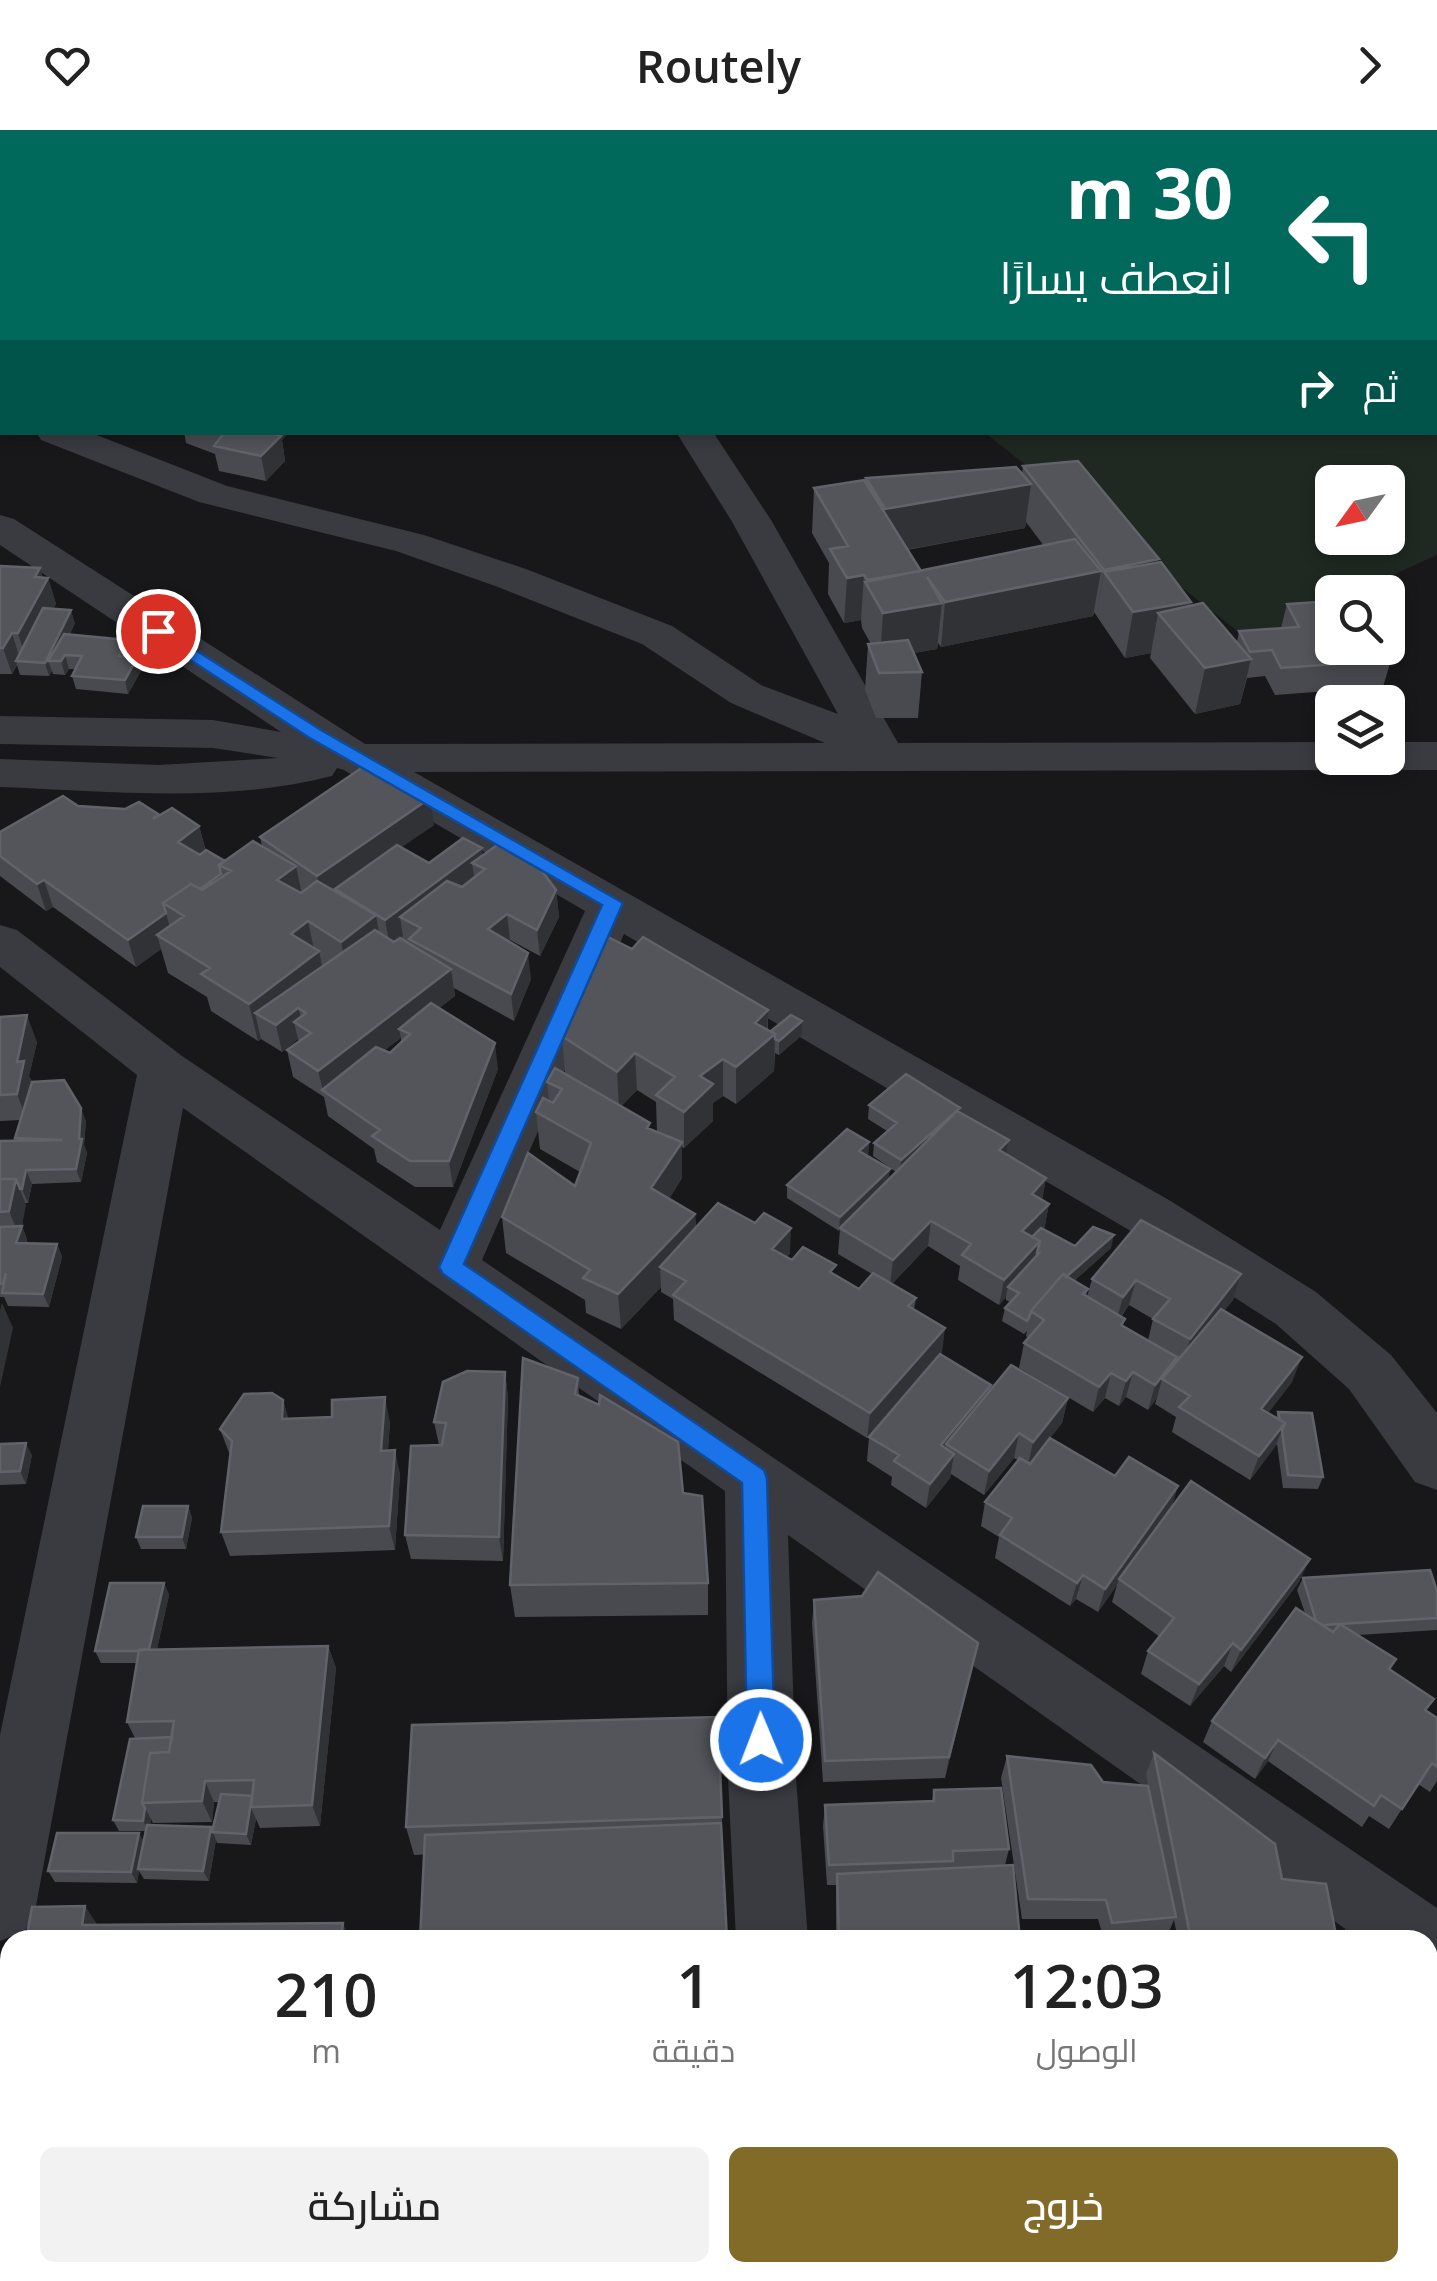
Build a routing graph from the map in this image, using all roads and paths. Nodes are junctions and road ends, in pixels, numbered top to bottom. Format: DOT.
graph roads {
  1 [pos="68,435"];
  2 [pos="696,435"];
  3 [pos="114,445"];
  4 [pos="0,528"];
  5 [pos="0,730"];
  6 [pos="1315,756"];
  7 [pos="1405,756"];
  8 [pos="1437,756"];
  9 [pos="884,757"];
  10 [pos="358,758"];
  11 [pos="0,773"];
  12 [pos="614,903"];
  13 [pos="0,942"];
  14 [pos="164,1069"];
  15 [pos="451,1267"];
  16 [pos="1437,1464"];
  17 [pos="755,1478"];
  18 [pos="15,1736"];
  19 [pos="0,1906"];
  20 [pos="771,1930"];
  21 [pos="1408,1930"];
  1 -- 3 [label="street"];
  2 -- 9 [label="street"];
  3 -- 9 [label="street"];
  4 -- 10 [label="street"];
  5 -- 10 [label="street"];
  6 -- 9 [label="street"];
  7 -- 8 [label="street"];
  9 -- 10 [label="street"];
  10 -- 11 [label="street"];
  10 -- 12 [label="street"];
  12 -- 15 [label="street"];
  12 -- 16 [label="street"];
  13 -- 14 [label="street"];
  14 -- 15 [label="street"];
  14 -- 18 [label="street"];
  15 -- 17 [label="street"];
  17 -- 20 [label="street"];
  17 -- 21 [label="street"];
  18 -- 19 [label="street"];
}
